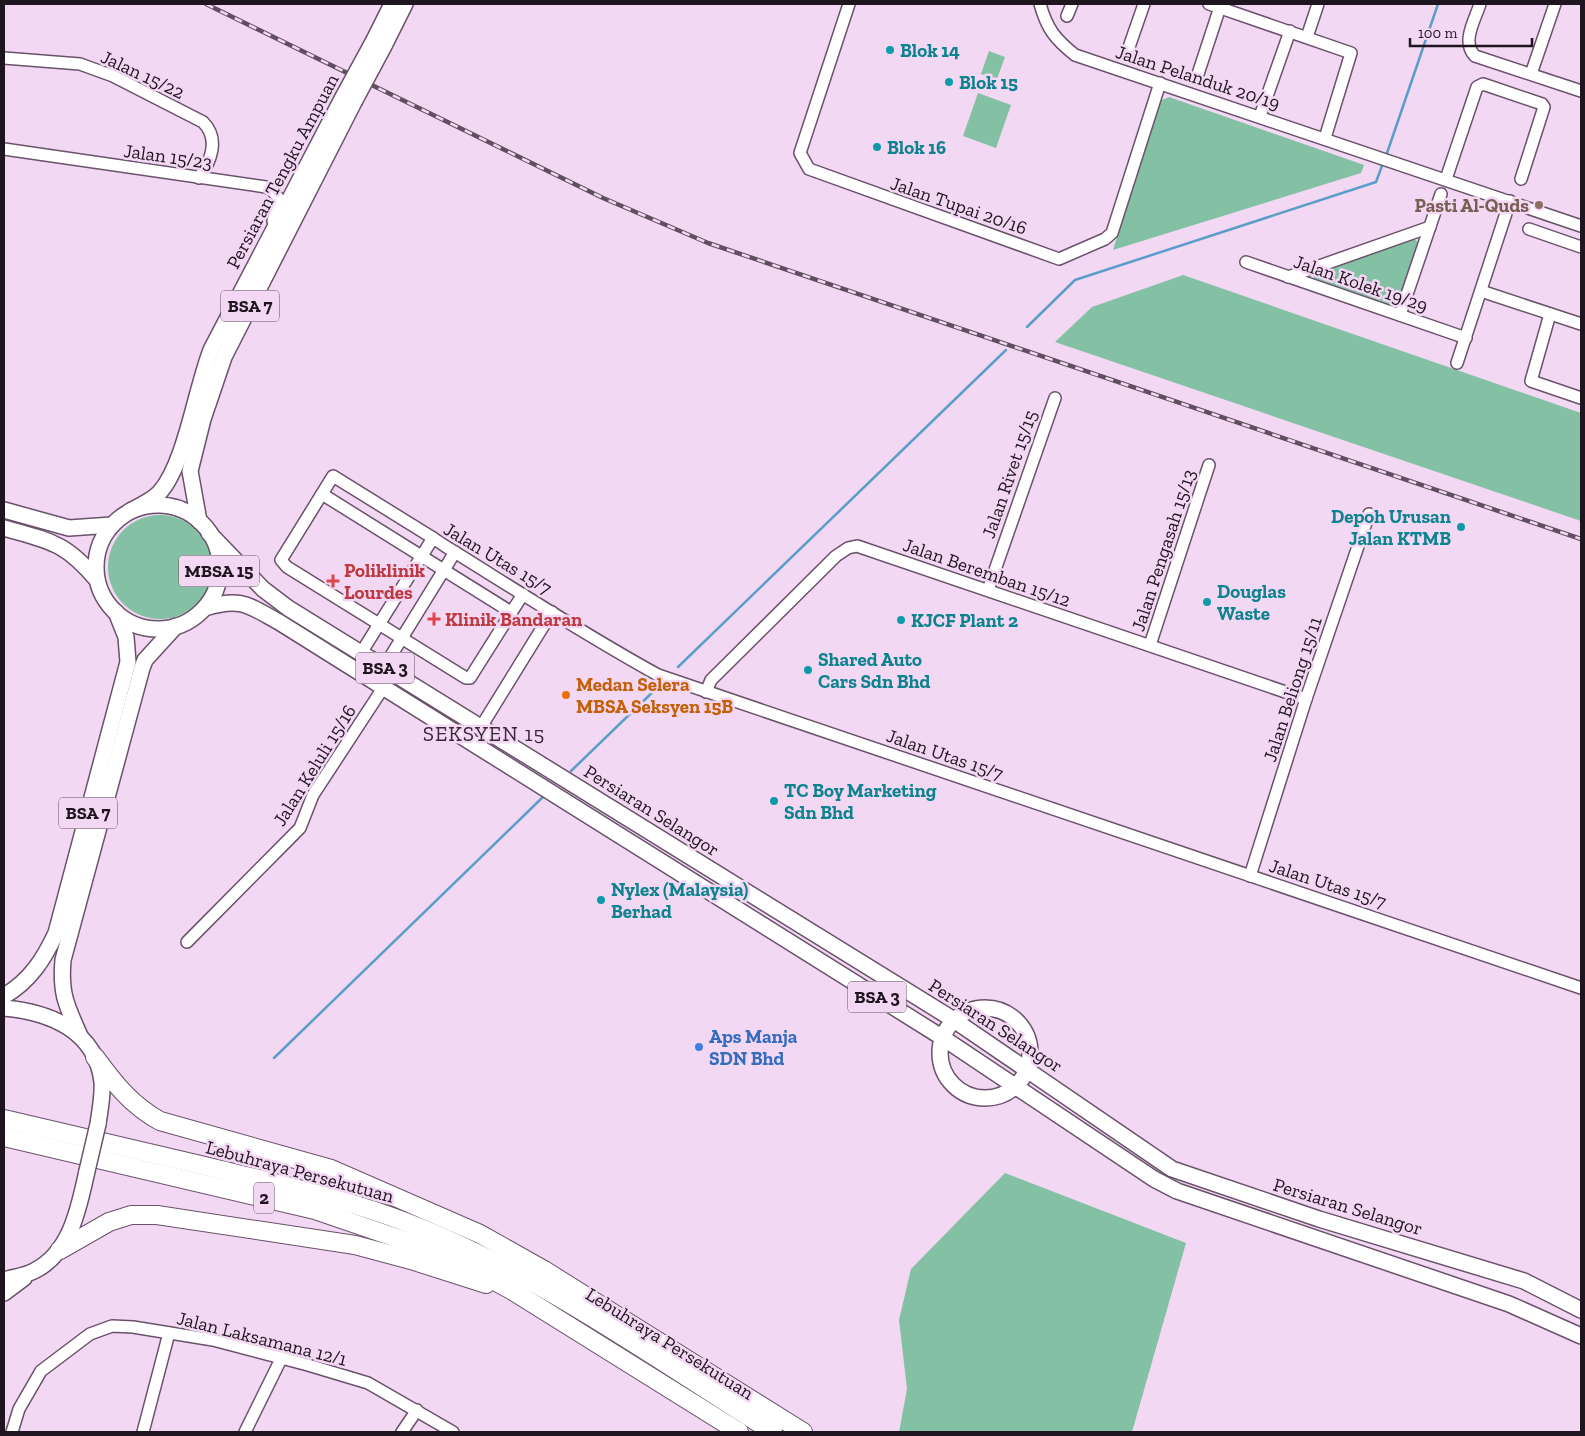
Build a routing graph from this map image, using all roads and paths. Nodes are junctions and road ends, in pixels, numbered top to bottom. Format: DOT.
graph roads {
  1 [pos="392,4"];
  2 [pos="405,4"];
  3 [pos="849,4"];
  4 [pos="1040,4"];
  5 [pos="1072,4"];
  6 [pos="1144,4"];
  7 [pos="1318,4"];
  8 [pos="1480,4"];
  9 [pos="1555,4"];
  10 [pos="1215,6"];
  11 [pos="1067,16"];
  12 [pos="1290,31"];
  13 [pos="1307,37"];
  14 [pos="379,43"];
  15 [pos="1128,50"];
  16 [pos="4,58"];
  17 [pos="1198,74"];
  18 [pos="1531,74"];
  19 [pos="1160,83"];
  20 [pos="1581,91"];
  21 [pos="348,100"];
  22 [pos="1260,116"];
  23 [pos="1325,138"];
  24 [pos="4,149"];
  25 [pos="198,178"];
  26 [pos="1446,179"];
  27 [pos="1521,179"];
  28 [pos="1440,194"];
  29 [pos="1510,201"];
  30 [pos="1581,226"];
  31 [pos="1430,227"];
  32 [pos="1528,229"];
  33 [pos="267,242"];
  34 [pos="1581,247"];
  35 [pos="1246,262"];
  36 [pos="1288,277"];
  37 [pos="1481,291"];
  38 [pos="1550,314"];
  39 [pos="1400,315"];
  40 [pos="1581,324"];
  41 [pos="1466,338"];
  42 [pos="1457,363"];
  43 [pos="1055,398"];
  44 [pos="1581,398"];
  45 [pos="1209,465"];
  46 [pos="322,494"];
  47 [pos="4,510"];
  48 [pos="130,511"];
  49 [pos="1369,514"];
  50 [pos="199,521"];
  51 [pos="112,526"];
  52 [pos="4,528"];
  53 [pos="210,533"];
  54 [pos="432,538"];
  55 [pos="455,552"];
  56 [pos="421,556"];
  57 [pos="444,570"];
  58 [pos="97,580"];
  59 [pos="988,590"];
  60 [pos="523,594"];
  61 [pos="204,608"];
  62 [pos="116,612"];
  63 [pos="511,612"];
  64 [pos="552,612"];
  65 [pos="379,624"];
  66 [pos="176,626"];
  67 [pos="402,638"];
  68 [pos="1150,645"];
  69 [pos="361,653"];
  70 [pos="384,667"];
  71 [pos="383,688"];
  72 [pos="706,692"];
  73 [pos="1306,699"];
  74 [pos="481,728"];
  75 [pos="1250,876"];
  76 [pos="187,942"];
  77 [pos="1581,988"];
  78 [pos="4,996"];
  79 [pos="4,1008"];
  80 [pos="954,1020"];
  81 [pos="80,1036"];
  82 [pos="943,1038"];
  83 [pos="95,1057"];
  84 [pos="1027,1069"];
  85 [pos="1015,1087"];
  86 [pos="4,1119"];
  87 [pos="4,1137"];
  88 [pos="60,1250"];
  89 [pos="473,1251"];
  90 [pos="544,1270"];
  91 [pos="33,1272"];
  92 [pos="4,1280"];
  93 [pos="513,1291"];
  94 [pos="4,1293"];
  95 [pos="1581,1310"];
  96 [pos="169,1333"];
  97 [pos="1581,1336"];
  98 [pos="282,1357"];
  99 [pos="417,1410"];
  100 [pos="12,1432"];
  101 [pos="143,1432"];
  102 [pos="245,1432"];
  103 [pos="402,1432"];
  104 [pos="453,1432"];
  105 [pos="739,1432"];
  106 [pos="773,1432"];
  107 [pos="804,1432"];
  1 -- 14 [label="main road, Persiaran Tengku Ampuan / BSA 7"];
  2 -- 14 [label="main road, Persiaran Tengku Ampuan / BSA 7"];
  3 -- 19 [label="street, Jalan Tupai 20/16"];
  4 -- 19 [label="street, Jalan Pelanduk 20/19"];
  5 -- 11 [label="street"];
  6 -- 15 [label="street"];
  7 -- 13 [label="street"];
  8 -- 18 [label="street"];
  9 -- 18 [label="street"];
  10 -- 12 [label="street"];
  10 -- 17 [label="street"];
  12 -- 13 [label="street"];
  12 -- 22 [label="street"];
  13 -- 23 [label="street"];
  14 -- 21 [label="main road, Persiaran Tengku Ampuan / BSA 7, bridge"];
  16 -- 25 [label="street, Jalan 15/22"];
  18 -- 20 [label="street"];
  19 -- 22 [label="street, Jalan Pelanduk 20/19"];
  21 -- 33 [label="main road, Persiaran Tengku Ampuan / BSA 7"];
  21 -- 50 [label="main road, Persiaran Tengku Ampuan / BSA 7"];
  22 -- 23 [label="street, Jalan Pelanduk 20/19"];
  23 -- 26 [label="street, Jalan Pelanduk 20/19"];
  24 -- 25 [label="street, Jalan 15/23"];
  25 -- 33 [label="street, Jalan 15/23"];
  26 -- 27 [label="street"];
  26 -- 29 [label="street, Jalan Pelanduk 20/19"];
  28 -- 31 [label="street"];
  29 -- 30 [label="street, Jalan Pelanduk 20/19"];
  29 -- 37 [label="street"];
  31 -- 36 [label="street"];
  31 -- 39 [label="street"];
  32 -- 34 [label="street"];
  33 -- 48 [label="main road, Persiaran Tengku Ampuan / BSA 7"];
  35 -- 36 [label="street, Jalan Kolek 19/29"];
  36 -- 39 [label="street, Jalan Kolek 19/29"];
  37 -- 38 [label="street"];
  37 -- 41 [label="street"];
  38 -- 40 [label="street"];
  38 -- 44 [label="street"];
  39 -- 41 [label="street, Jalan Kolek 19/29"];
  41 -- 42 [label="street"];
  43 -- 59 [label="street, Jalan Rivet 15/15"];
  45 -- 68 [label="street, Jalan Pengasah 15/13"];
  46 -- 54 [label="street, Jalan Utas 15/7"];
  46 -- 56 [label="street"];
  46 -- 65 [label="street"];
  47 -- 51 [label="main road"];
  48 -- 50 [label="main road, MBSA 15"];
  48 -- 51 [label="main road, MBSA 15"];
  49 -- 73 [label="street, Jalan Beliong 15/11"];
  50 -- 53 [label="main road, MBSA 15"];
  51 -- 58 [label="main road, MBSA 15"];
  52 -- 58 [label="main road"];
  53 -- 61 [label="main road, MBSA 15"];
  53 -- 69 [label="main road, Persiaran Selangor / BSA 3"];
  54 -- 55 [label="street, Jalan Utas 15/7"];
  54 -- 56 [label="street"];
  55 -- 57 [label="street"];
  55 -- 60 [label="street, Jalan Utas 15/7"];
  56 -- 57 [label="street"];
  56 -- 65 [label="street"];
  57 -- 63 [label="street"];
  57 -- 67 [label="street"];
  58 -- 62 [label="main road, MBSA 15"];
  59 -- 68 [label="street, Jalan Beremban 15/12"];
  59 -- 72 [label="street, Jalan Beremban 15/12"];
  60 -- 63 [label="street"];
  60 -- 64 [label="street, Jalan Utas 15/7"];
  61 -- 66 [label="main road, MBSA 15"];
  61 -- 71 [label="main road, Persiaran Selangor / BSA 3"];
  62 -- 66 [label="main road, MBSA 15"];
  62 -- 78 [label="main road, BSA 7"];
  63 -- 67 [label="street"];
  64 -- 72 [label="street, Jalan Utas 15/7"];
  64 -- 74 [label="street"];
  65 -- 67 [label="street"];
  65 -- 69 [label="street"];
  66 -- 81 [label="main road, BSA 7"];
  67 -- 70 [label="street"];
  68 -- 73 [label="street, Jalan Beremban 15/12"];
  69 -- 70 [label="main road, Persiaran Selangor / BSA 3"];
  70 -- 74 [label="main road, Persiaran Selangor / BSA 3"];
  71 -- 76 [label="street, Jalan Keluli 15/16"];
  71 -- 82 [label="main road, Persiaran Selangor / BSA 3"];
  72 -- 75 [label="street, Jalan Utas 15/7"];
  73 -- 75 [label="street, Jalan Beliong 15/11"];
  74 -- 80 [label="main road, Persiaran Selangor / BSA 3"];
  75 -- 77 [label="street, Jalan Utas 15/7"];
  79 -- 81 [label="main road"];
  80 -- 82 [label="main road"];
  80 -- 84 [label="main road, Persiaran Selangor / BSA 3"];
  80 -- 84 [label="main road"];
  81 -- 83 [label="main road"];
  82 -- 85 [label="main road, Persiaran Selangor / BSA 3"];
  82 -- 85 [label="main road"];
  83 -- 88 [label="main road, bridge"];
  83 -- 90 [label="highway"];
  84 -- 85 [label="main road"];
  84 -- 95 [label="main road, Persiaran Selangor / BSA 3"];
  85 -- 97 [label="main road, Persiaran Selangor / BSA 3"];
  86 -- 89 [label="highway, Lebuhraya Persekutuan / 2"];
  87 -- 93 [label="highway, Lebuhraya Persekutuan / 2"];
  88 -- 91 [label="main road"];
  88 -- 93 [label="highway"];
  89 -- 90 [label="highway"];
  89 -- 106 [label="highway, Lebuhraya Persekutuan / 2"];
  90 -- 107 [label="highway"];
  91 -- 92 [label="main road"];
  91 -- 94 [label="main road"];
  93 -- 105 [label="highway, Lebuhraya Persekutuan / 2"];
  96 -- 98 [label="street, Jalan Laksamana 12/1"];
  96 -- 100 [label="street, Jalan Laksamana 12/1"];
  96 -- 101 [label="street"];
  98 -- 99 [label="street, Jalan Laksamana 12/1"];
  98 -- 102 [label="street"];
  99 -- 103 [label="street"];
  99 -- 104 [label="street, Jalan Laksamana 12/1"];
}
